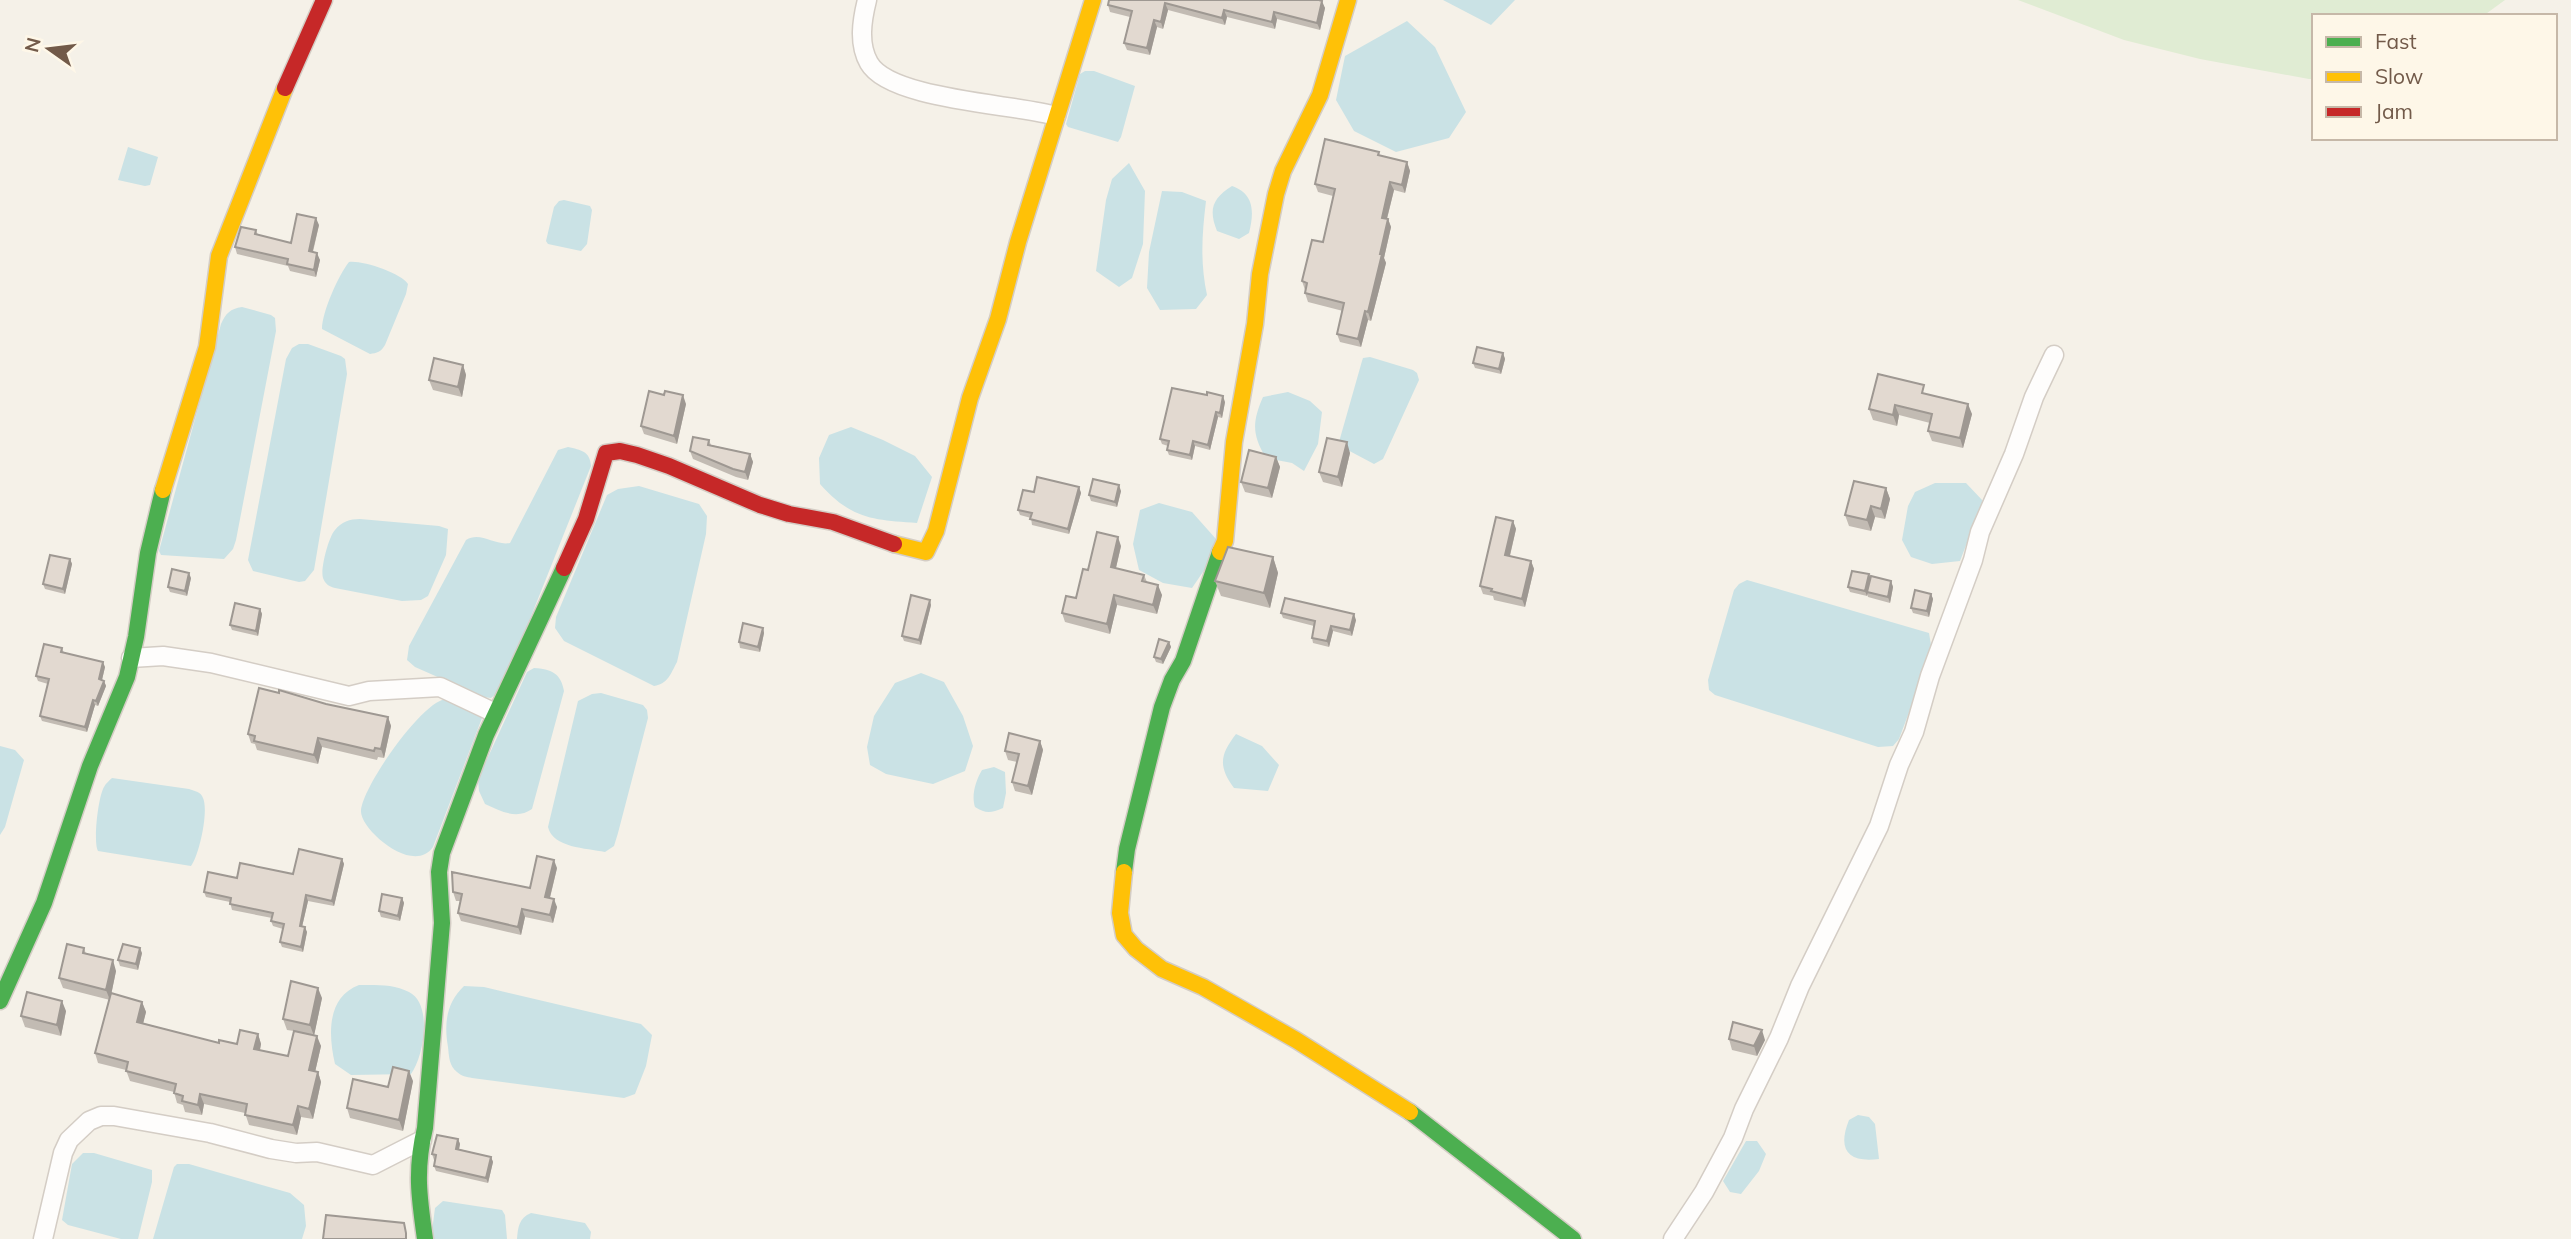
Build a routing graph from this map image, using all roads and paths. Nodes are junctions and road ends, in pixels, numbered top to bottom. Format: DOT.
graph roads {
  1 [pos="324,0"];
  2 [pos="867,0"];
  3 [pos="1093,0"];
  4 [pos="1348,0"];
  5 [pos="1056,116"];
  6 [pos="2054,355"];
  7 [pos="131,658"];
  8 [pos="495,713"];
  9 [pos="0,1001"];
  10 [pos="422,1140"];
  11 [pos="43,1239"];
  12 [pos="425,1239"];
  13 [pos="1573,1239"];
  14 [pos="1673,1239"];
  1 -- 7 [label="street"];
  2 -- 5 [label="street"];
  3 -- 5 [label="street"];
  4 -- 13 [label="street"];
  5 -- 8 [label="street"];
  6 -- 14 [label="street"];
  7 -- 8 [label="street"];
  7 -- 9 [label="street"];
  8 -- 10 [label="street"];
  10 -- 11 [label="street"];
  10 -- 12 [label="street"];
}
